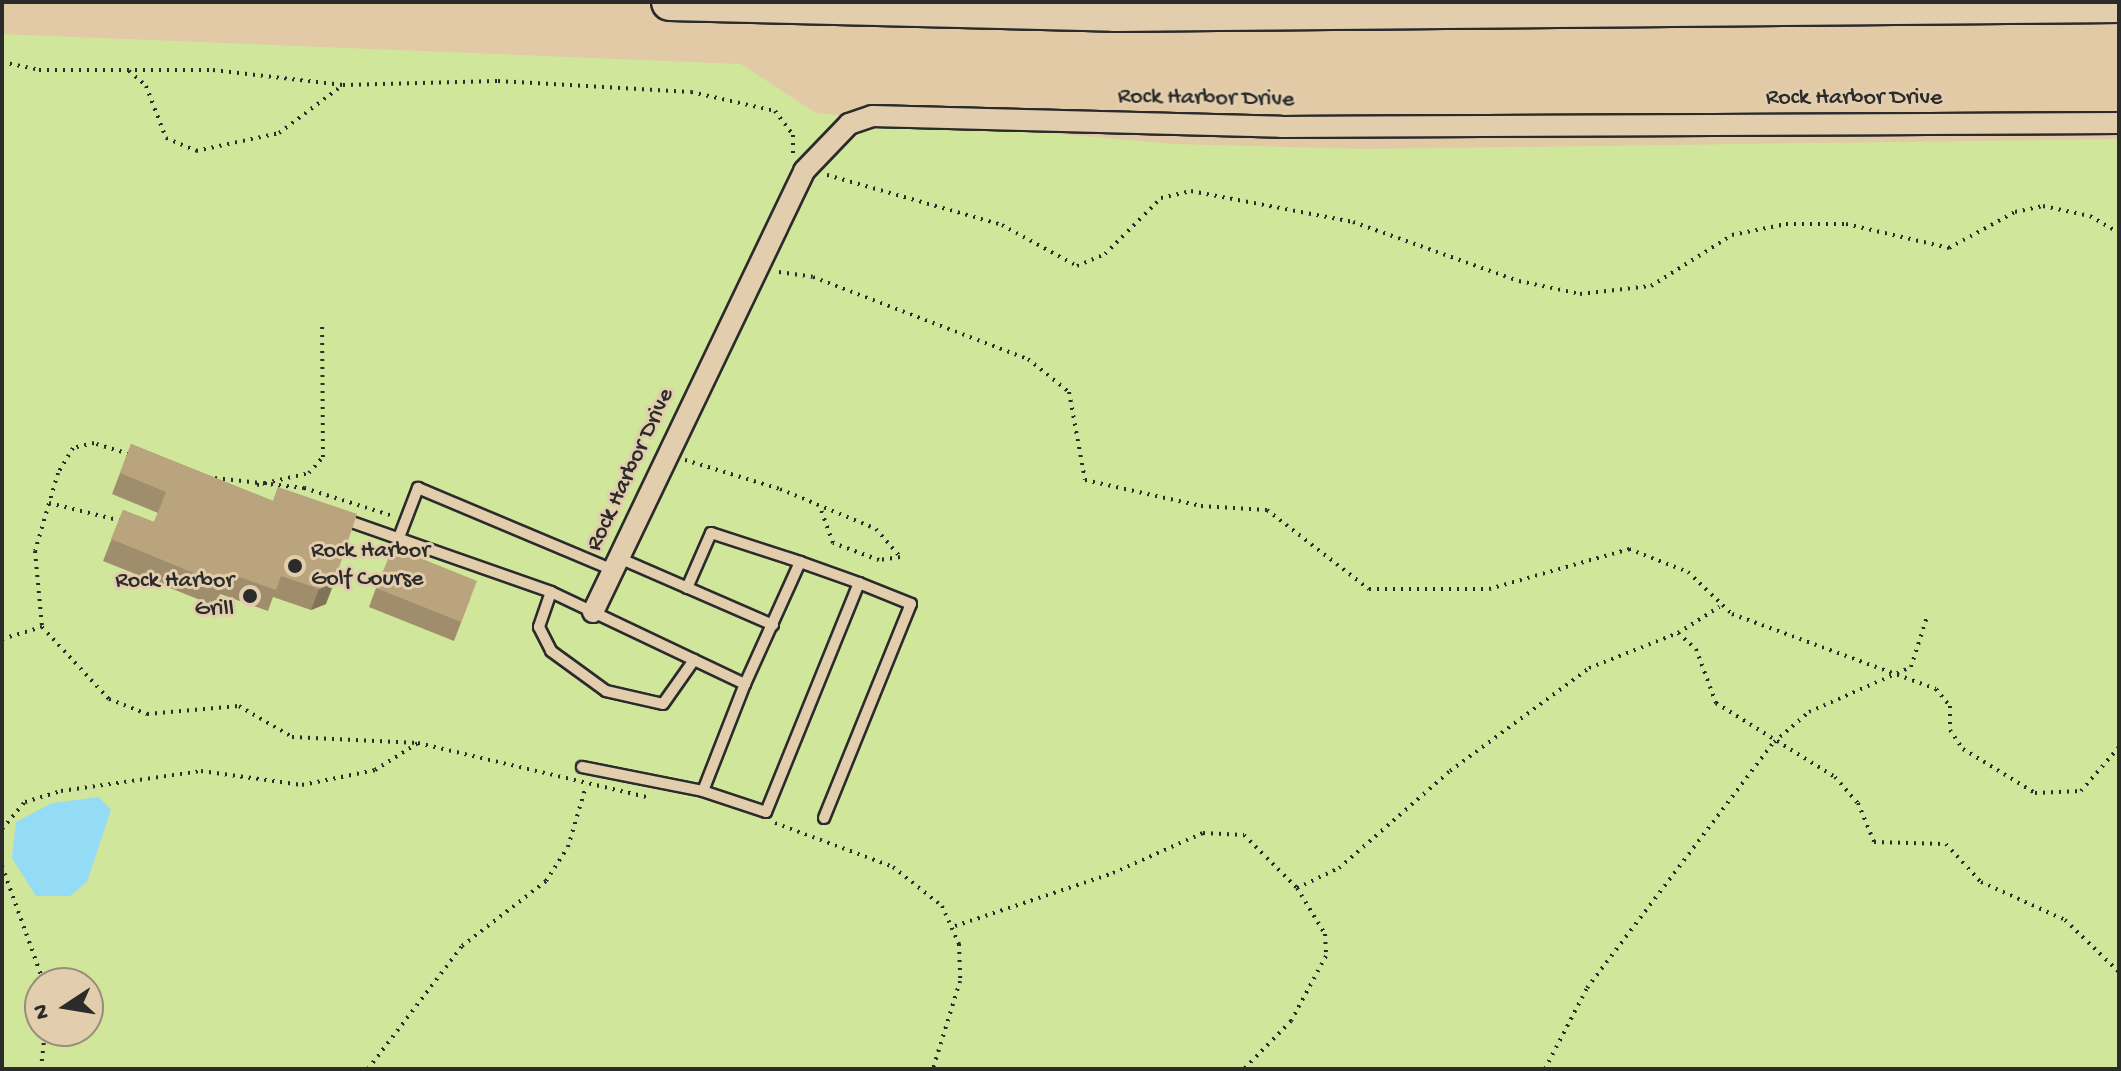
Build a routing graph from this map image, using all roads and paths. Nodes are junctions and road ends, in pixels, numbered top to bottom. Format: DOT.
graph roads {
  1 [pos="670,2"];
  2 [pos="2119,4"];
  3 [pos="2,62"];
  4 [pos="127,70"];
  5 [pos="343,85"];
  6 [pos="2119,123"];
  7 [pos="804,171"];
  8 [pos="2119,233"];
  9 [pos="753,272"];
  10 [pos="322,324"];
  11 [pos="667,454"];
  12 [pos="136,456"];
  13 [pos="199,474"];
  14 [pos="255,486"];
  15 [pos="413,494"];
  16 [pos="48,503"];
  17 [pos="820,507"];
  18 [pos="323,511"];
  19 [pos="136,525"];
  20 [pos="398,540"];
  21 [pos="800,562"];
  22 [pos="616,564"];
  23 [pos="859,583"];
  24 [pos="687,588"];
  25 [pos="551,592"];
  26 [pos="1719,607"];
  27 [pos="593,612"];
  28 [pos="1927,617"];
  29 [pos="773,625"];
  30 [pos="42,627"];
  31 [pos="1678,633"];
  32 [pos="2,639"];
  33 [pos="694,660"];
  34 [pos="1901,674"];
  35 [pos="745,684"];
  36 [pos="1774,742"];
  37 [pos="418,743"];
  38 [pos="2119,747"];
  39 [pos="582,767"];
  40 [pos="586,786"];
  41 [pos="703,791"];
  42 [pos="657,799"];
  43 [pos="758,818"];
  44 [pos="824,818"];
  45 [pos="2,829"];
  46 [pos="2,866"];
  47 [pos="1297,888"];
  48 [pos="955,926"];
  49 [pos="38,967"];
  50 [pos="2119,972"];
  51 [pos="43,1047"];
  52 [pos="41,1069"];
  53 [pos="368,1069"];
  54 [pos="933,1069"];
  55 [pos="1244,1069"];
  56 [pos="1545,1069"];
  1 -- 2 [label="highway"];
  3 -- 4 [label="path"];
  4 -- 5 [label="path"];
  4 -- 5 [label="path"];
  5 -- 7 [label="path"];
  6 -- 7 [label="street, Rock Harbor Drive"];
  7 -- 8 [label="path"];
  7 -- 9 [label="street, Rock Harbor Drive"];
  9 -- 11 [label="street, Rock Harbor Drive"];
  9 -- 26 [label="path"];
  10 -- 14 [label="path"];
  11 -- 17 [label="path"];
  11 -- 22 [label="street, Rock Harbor Drive"];
  12 -- 16 [label="path"];
  13 -- 14 [label="path"];
  14 -- 15 [label="path"];
  15 -- 20 [label="lane"];
  15 -- 22 [label="lane"];
  16 -- 19 [label="path"];
  16 -- 30 [label="path"];
  17 -- 17 [label="path"];
  18 -- 20 [label="lane"];
  20 -- 25 [label="lane"];
  21 -- 23 [label="lane"];
  21 -- 24 [label="lane"];
  21 -- 29 [label="lane"];
  22 -- 24 [label="lane"];
  22 -- 27 [label="street, Rock Harbor Drive"];
  23 -- 41 [label="lane"];
  23 -- 44 [label="lane"];
  24 -- 29 [label="lane"];
  25 -- 27 [label="lane"];
  25 -- 33 [label="lane"];
  26 -- 31 [label="path"];
  26 -- 34 [label="path"];
  27 -- 33 [label="lane"];
  28 -- 34 [label="path"];
  29 -- 35 [label="lane"];
  30 -- 32 [label="path"];
  30 -- 37 [label="path"];
  31 -- 36 [label="path"];
  31 -- 47 [label="path"];
  33 -- 35 [label="lane"];
  34 -- 36 [label="path"];
  34 -- 38 [label="path"];
  35 -- 41 [label="lane"];
  36 -- 50 [label="path"];
  36 -- 56 [label="path"];
  37 -- 40 [label="path"];
  37 -- 45 [label="path"];
  39 -- 41 [label="lane"];
  40 -- 42 [label="path"];
  40 -- 53 [label="path"];
  43 -- 48 [label="path"];
  46 -- 49 [label="path"];
  47 -- 48 [label="path"];
  47 -- 55 [label="path"];
  48 -- 54 [label="path"];
  51 -- 52 [label="path"];
}
